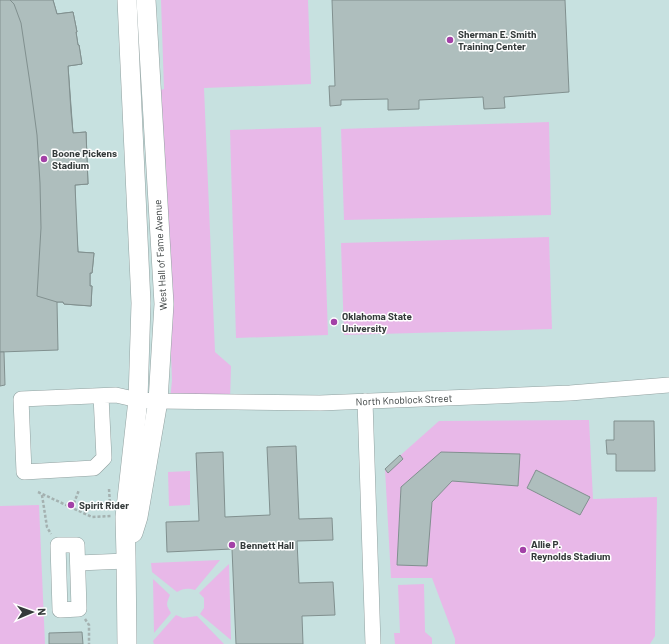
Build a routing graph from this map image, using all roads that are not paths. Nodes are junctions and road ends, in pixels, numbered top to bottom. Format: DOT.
graph roads {
  1 [pos="127,0"];
  2 [pos="146,0"];
  3 [pos="669,385"];
  4 [pos="101,396"];
  5 [pos="138,400"];
  6 [pos="158,401"];
  7 [pos="365,401"];
  8 [pos="126,558"];
  9 [pos="78,563"];
  10 [pos="127,644"];
  11 [pos="373,644"];
  1 -- 5 [label="main road, West Hall of Fame Avenue"];
  2 -- 6 [label="main road, West Hall of Fame Avenue"];
  3 -- 7 [label="street, North Knoblock Street"];
  4 -- 4 [label="street, North Knoblock Street"];
  4 -- 5 [label="street, North Knoblock Street"];
  5 -- 6 [label="street, North Knoblock Street"];
  5 -- 8 [label="main road, West Hall of Fame Avenue"];
  6 -- 7 [label="street, North Knoblock Street"];
  6 -- 8 [label="main road, West Hall of Fame Avenue"];
  7 -- 11 [label="street"];
  8 -- 9 [label="street"];
  8 -- 10 [label="main road, West Hall of Fame Avenue"];
  9 -- 9 [label="street"];
}
